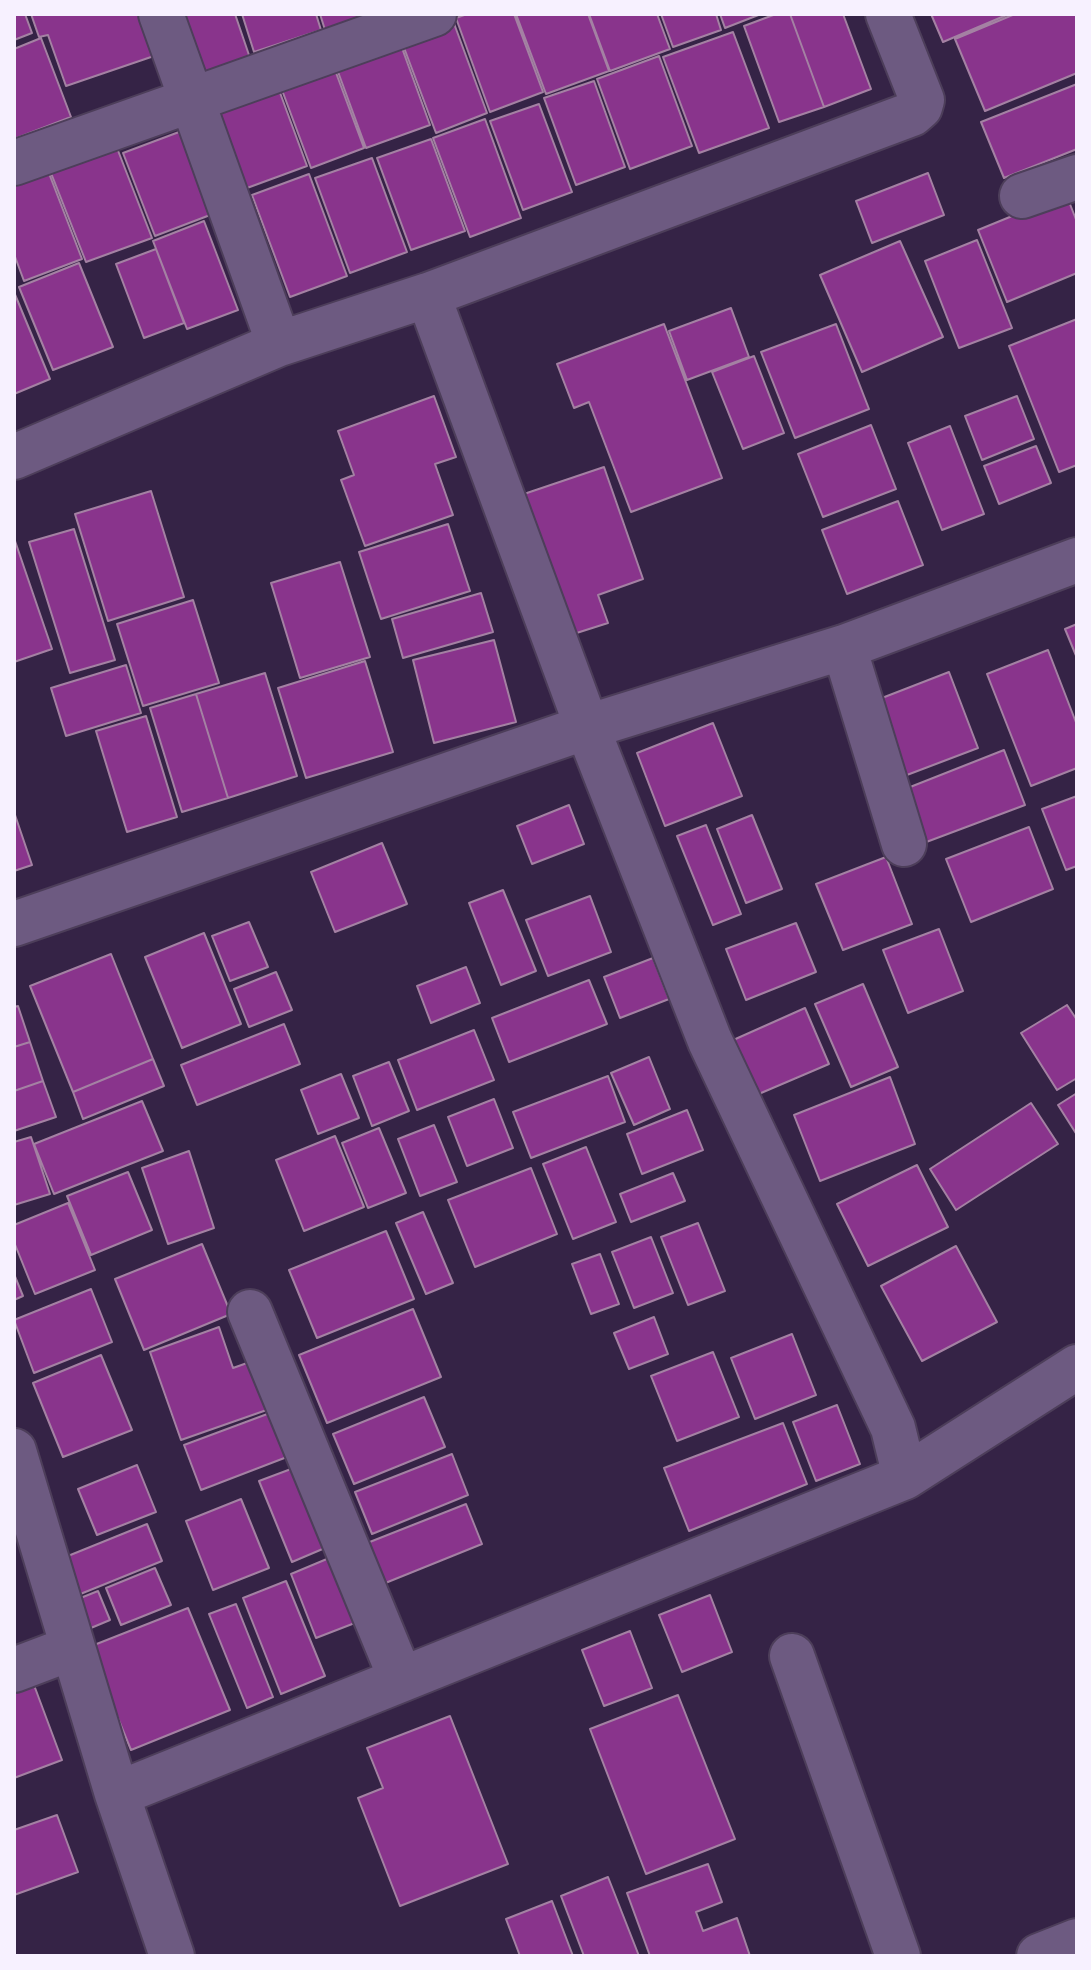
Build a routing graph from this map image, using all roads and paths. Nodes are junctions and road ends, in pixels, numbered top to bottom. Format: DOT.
graph roads {
  1 [pos="161,14"];
  2 [pos="434,14"];
  3 [pos="888,14"];
  4 [pos="192,101"];
  5 [pos="14,163"];
  6 [pos="1077,177"];
  7 [pos="1022,196"];
  8 [pos="428,295"];
  9 [pos="279,344"];
  10 [pos="14,457"];
  11 [pos="1077,560"];
  12 [pos="844,647"];
  13 [pos="587,727"];
  14 [pos="904,844"];
  15 [pos="14,924"];
  16 [pos="250,1312"];
  17 [pos="1077,1367"];
  18 [pos="14,1451"];
  19 [pos="905,1477"];
  20 [pos="72,1648"];
  21 [pos="792,1656"];
  22 [pos="14,1670"];
  23 [pos="401,1679"];
  24 [pos="117,1794"];
  25 [pos="1077,1941"];
  26 [pos="172,1956"];
  27 [pos="898,1956"];
  28 [pos="1039,1956"];
  1 -- 4 [label="street"];
  2 -- 4 [label="street"];
  3 -- 8 [label="street"];
  4 -- 5 [label="street"];
  4 -- 9 [label="street"];
  6 -- 7 [label="street"];
  8 -- 9 [label="street"];
  8 -- 13 [label="street"];
  9 -- 10 [label="street"];
  11 -- 12 [label="street"];
  12 -- 13 [label="street"];
  12 -- 14 [label="street"];
  13 -- 15 [label="street"];
  13 -- 19 [label="street"];
  16 -- 23 [label="street"];
  17 -- 19 [label="street"];
  18 -- 20 [label="street"];
  19 -- 23 [label="street"];
  20 -- 22 [label="street"];
  20 -- 24 [label="street"];
  21 -- 27 [label="street"];
  23 -- 24 [label="street"];
  24 -- 26 [label="street"];
  25 -- 28 [label="street"];
}
